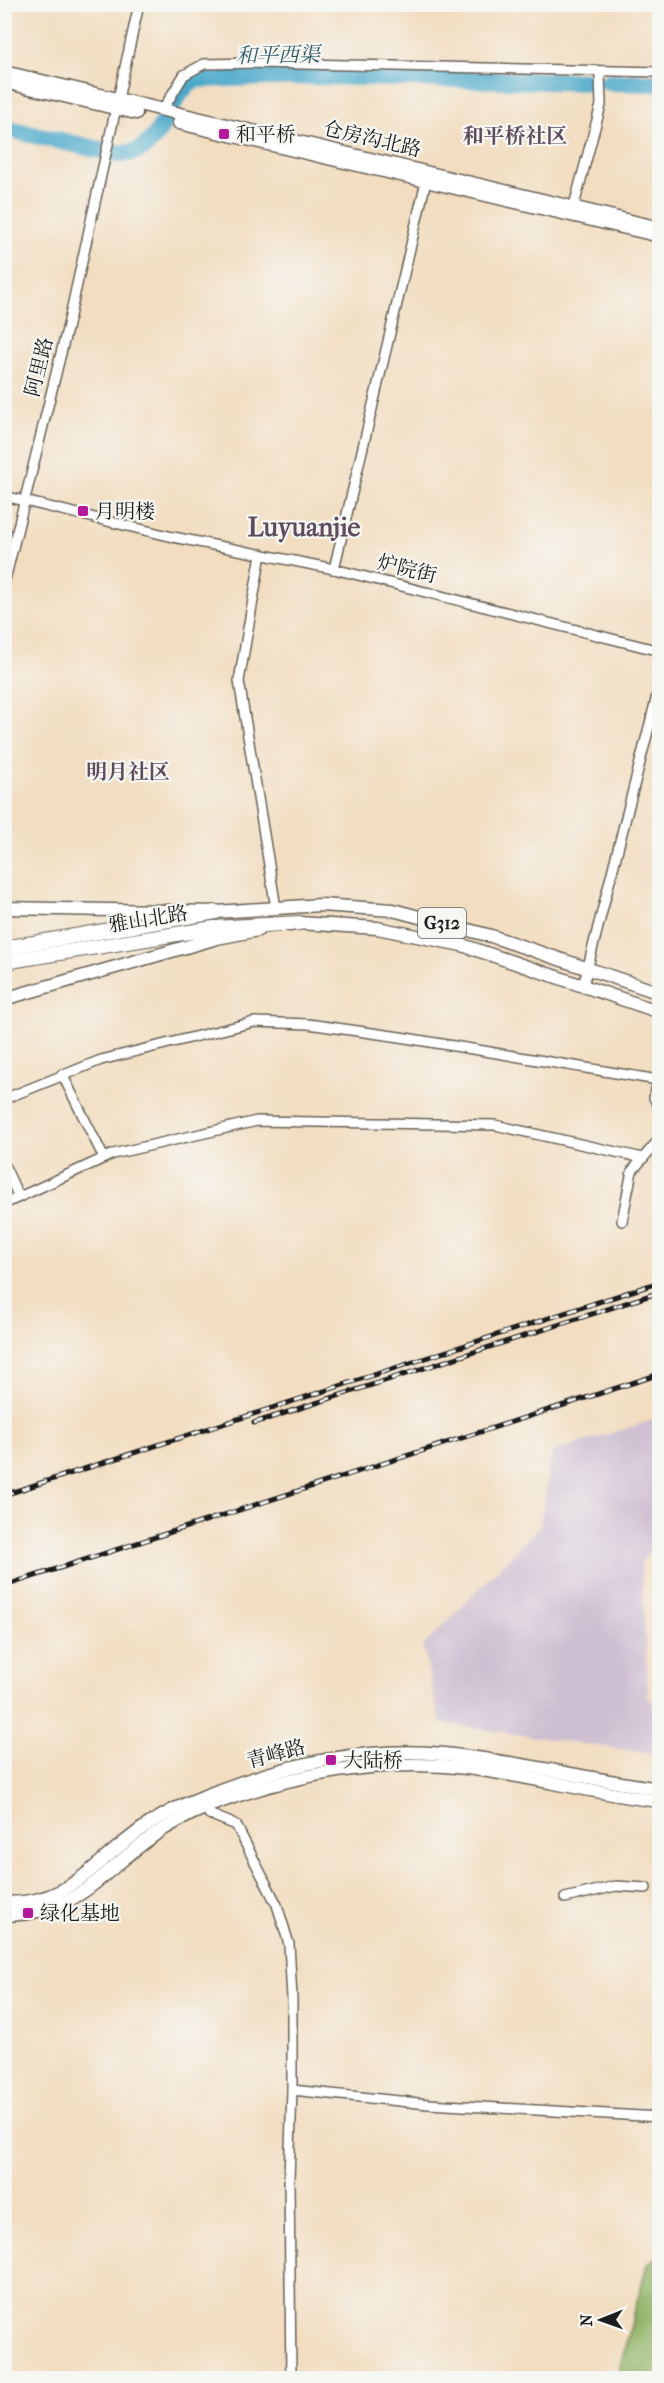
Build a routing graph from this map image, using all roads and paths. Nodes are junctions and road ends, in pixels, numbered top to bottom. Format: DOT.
graph roads {
  1 [pos="139,4"];
  2 [pos="4,72"];
  3 [pos="600,72"];
  4 [pos="660,72"];
  5 [pos="4,82"];
  6 [pos="116,104"];
  7 [pos="166,115"];
  8 [pos="427,177"];
  9 [pos="572,211"];
  10 [pos="660,228"];
  11 [pos="660,236"];
  12 [pos="4,496"];
  13 [pos="24,501"];
  14 [pos="261,554"];
  15 [pos="334,569"];
  16 [pos="4,584"];
  17 [pos="660,651"];
  18 [pos="660,684"];
  19 [pos="4,908"];
  20 [pos="276,908"];
  21 [pos="216,912"];
  22 [pos="299,923"];
  23 [pos="4,948"];
  24 [pos="4,962"];
  25 [pos="587,969"];
  26 [pos="583,986"];
  27 [pos="660,993"];
  28 [pos="4,999"];
  29 [pos="660,1012"];
  30 [pos="62,1074"];
  31 [pos="659,1076"];
  32 [pos="4,1099"];
  33 [pos="660,1107"];
  34 [pos="660,1134"];
  35 [pos="104,1158"];
  36 [pos="643,1158"];
  37 [pos="4,1165"];
  38 [pos="19,1197"];
  39 [pos="4,1204"];
  40 [pos="622,1221"];
  41 [pos="660,1789"];
  42 [pos="660,1801"];
  43 [pos="205,1802"];
  44 [pos="646,1888"];
  45 [pos="565,1898"];
  46 [pos="4,1903"];
  47 [pos="4,1915"];
  48 [pos="292,2090"];
  49 [pos="660,2117"];
  50 [pos="291,2379"];
  1 -- 6 [label="street, 阿里路"];
  2 -- 6 [label="main road, 仓房沟北路"];
  3 -- 4 [label="street"];
  3 -- 7 [label="street"];
  3 -- 9 [label="street"];
  5 -- 6 [label="main road, 仓房沟北路"];
  6 -- 7 [label="main road, 仓房沟北路"];
  6 -- 13 [label="street, 阿里路"];
  7 -- 8 [label="main road, 仓房沟北路"];
  8 -- 9 [label="main road, 仓房沟北路"];
  8 -- 15 [label="street"];
  9 -- 10 [label="main road, 仓房沟北路"];
  9 -- 11 [label="main road, 仓房沟北路"];
  12 -- 13 [label="street, 炉院街"];
  13 -- 14 [label="street, 炉院街"];
  13 -- 16 [label="street, 阿里路"];
  14 -- 15 [label="street, 炉院街"];
  14 -- 20 [label="street"];
  15 -- 17 [label="street, 炉院街"];
  18 -- 25 [label="street"];
  19 -- 21 [label="main road, G312"];
  20 -- 21 [label="main road, G312"];
  20 -- 25 [label="main road, G312"];
  21 -- 23 [label="highway"];
  22 -- 24 [label="highway, 雅山北路"];
  22 -- 26 [label="main road, G312"];
  22 -- 28 [label="main road, G312"];
  25 -- 26 [label="street"];
  25 -- 27 [label="main road, G312"];
  26 -- 29 [label="main road, G312"];
  30 -- 31 [label="street"];
  30 -- 32 [label="street"];
  30 -- 35 [label="street"];
  31 -- 33 [label="street"];
  34 -- 36 [label="street"];
  35 -- 36 [label="street"];
  35 -- 38 [label="street"];
  36 -- 40 [label="street"];
  37 -- 38 [label="street"];
  38 -- 39 [label="street"];
  41 -- 43 [label="main road, 青峰路"];
  42 -- 43 [label="main road, 青峰路"];
  43 -- 46 [label="main road, 青峰路"];
  43 -- 47 [label="main road, 青峰路"];
  43 -- 48 [label="street"];
  44 -- 45 [label="street"];
  48 -- 49 [label="street"];
  48 -- 50 [label="street"];
}
